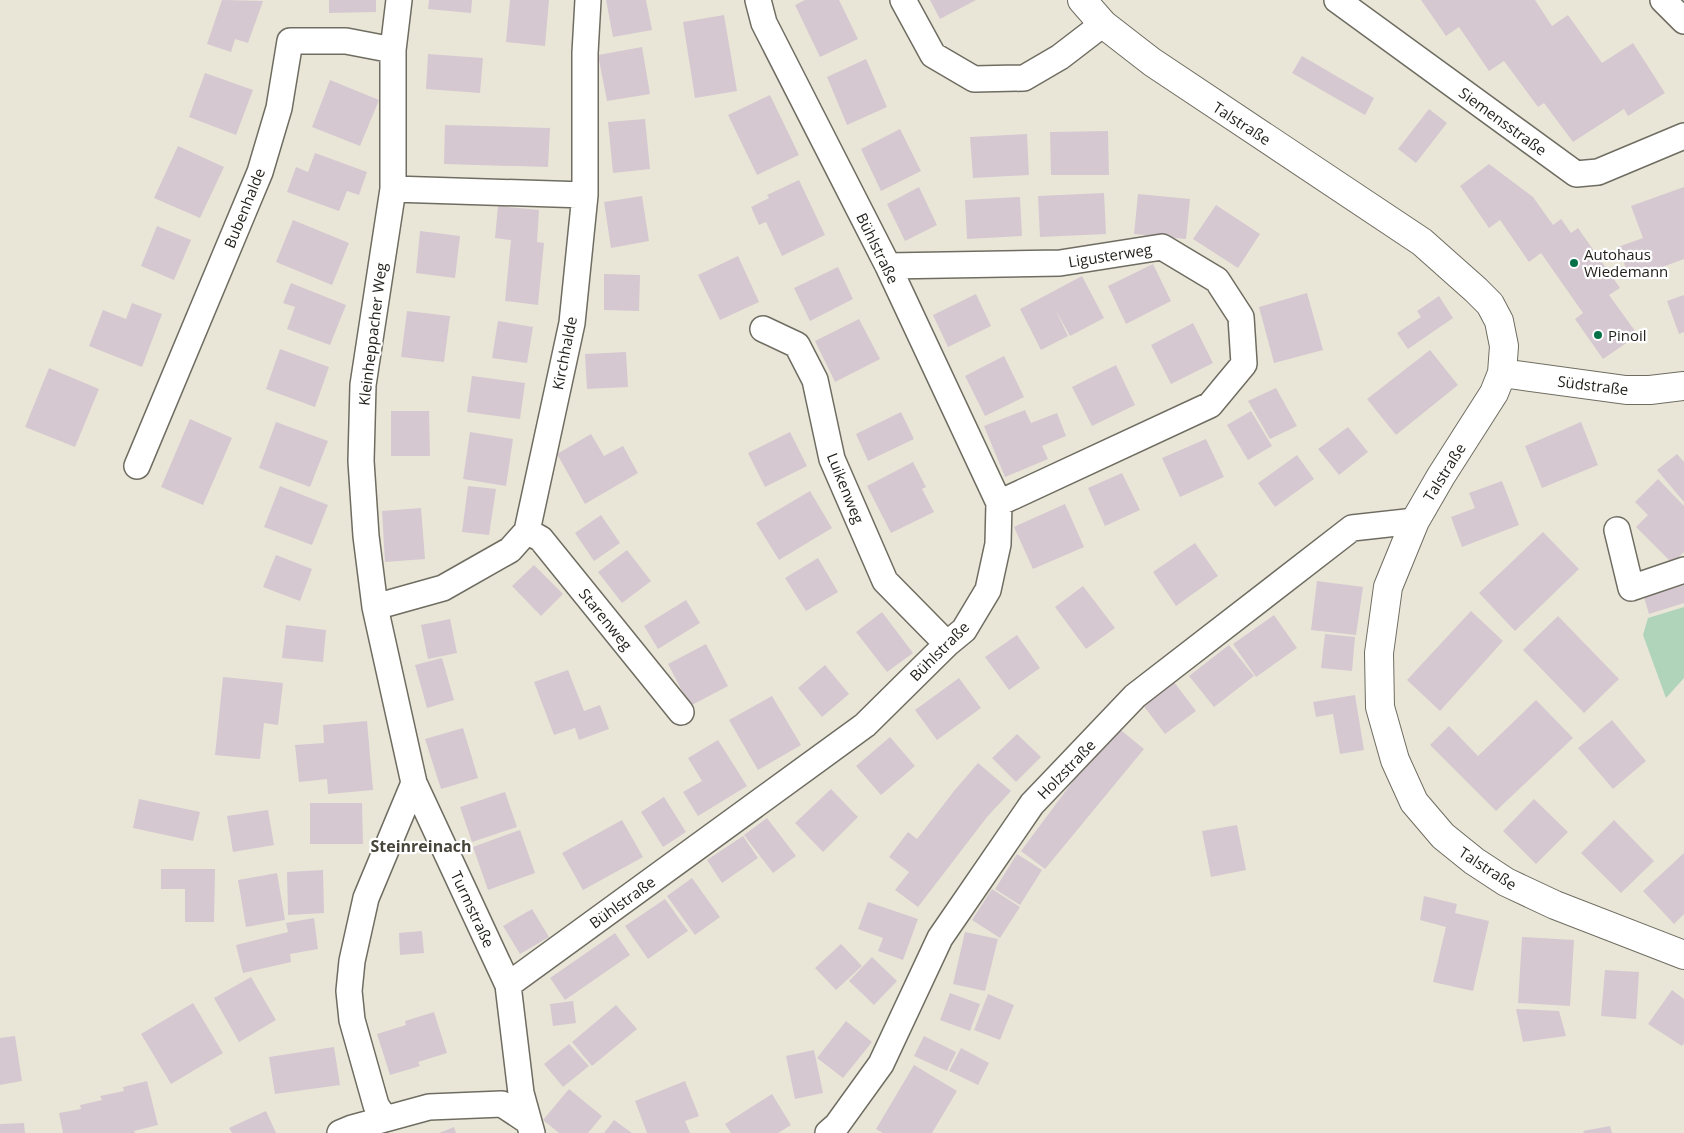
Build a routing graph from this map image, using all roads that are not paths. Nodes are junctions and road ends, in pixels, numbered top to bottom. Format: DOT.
graph roads {
  1 [pos="399,0"];
  2 [pos="588,0"];
  3 [pos="758,0"];
  4 [pos="903,0"];
  5 [pos="1082,0"];
  6 [pos="1337,0"];
  7 [pos="1663,0"];
  8 [pos="1684,21"];
  9 [pos="1103,24"];
  10 [pos="393,50"];
  11 [pos="1684,136"];
  12 [pos="393,189"];
  13 [pos="585,195"];
  14 [pos="888,266"];
  15 [pos="763,329"];
  16 [pos="1502,373"];
  17 [pos="1684,386"];
  18 [pos="137,466"];
  19 [pos="999,503"];
  20 [pos="1415,521"];
  21 [pos="1617,530"];
  22 [pos="527,531"];
  23 [pos="1684,570"];
  24 [pos="375,608"];
  25 [pos="946,644"];
  26 [pos="680,712"];
  27 [pos="414,783"];
  28 [pos="1684,955"];
  29 [pos="508,985"];
  30 [pos="385,1119"];
  31 [pos="530,1128"];
  32 [pos="340,1133"];
  33 [pos="828,1133"];
  1 -- 10 [label="street, Kleinheppacher Weg"];
  2 -- 13 [label="street, Kirchhalde"];
  3 -- 14 [label="street, Bühlstraße"];
  4 -- 9 [label="street"];
  5 -- 9 [label="street, Talstraße"];
  6 -- 11 [label="street, Siemensstraße"];
  7 -- 8 [label="street"];
  9 -- 16 [label="street, Talstraße"];
  10 -- 12 [label="street, Kleinheppacher Weg"];
  10 -- 18 [label="street, Bubenhalde"];
  12 -- 13 [label="street"];
  12 -- 24 [label="street, Kleinheppacher Weg"];
  13 -- 22 [label="street, Kirchhalde"];
  14 -- 19 [label="street, Bühlstraße"];
  14 -- 19 [label="street, Ligusterweg"];
  15 -- 25 [label="street, Luikenweg"];
  16 -- 17 [label="street, Südstraße"];
  16 -- 20 [label="street, Talstraße"];
  19 -- 25 [label="street, Bühlstraße"];
  20 -- 28 [label="street, Talstraße"];
  20 -- 33 [label="street, Holzstraße"];
  21 -- 23 [label="street"];
  22 -- 24 [label="street, Kirchhalde"];
  22 -- 26 [label="street, Starenweg"];
  24 -- 27 [label="street, Kleinheppacher Weg"];
  25 -- 29 [label="street, Bühlstraße"];
  27 -- 29 [label="street, Turmstraße"];
  27 -- 30 [label="street"];
  29 -- 31 [label="street, Turmstraße"];
  30 -- 31 [label="street"];
  30 -- 32 [label="street"];
}
